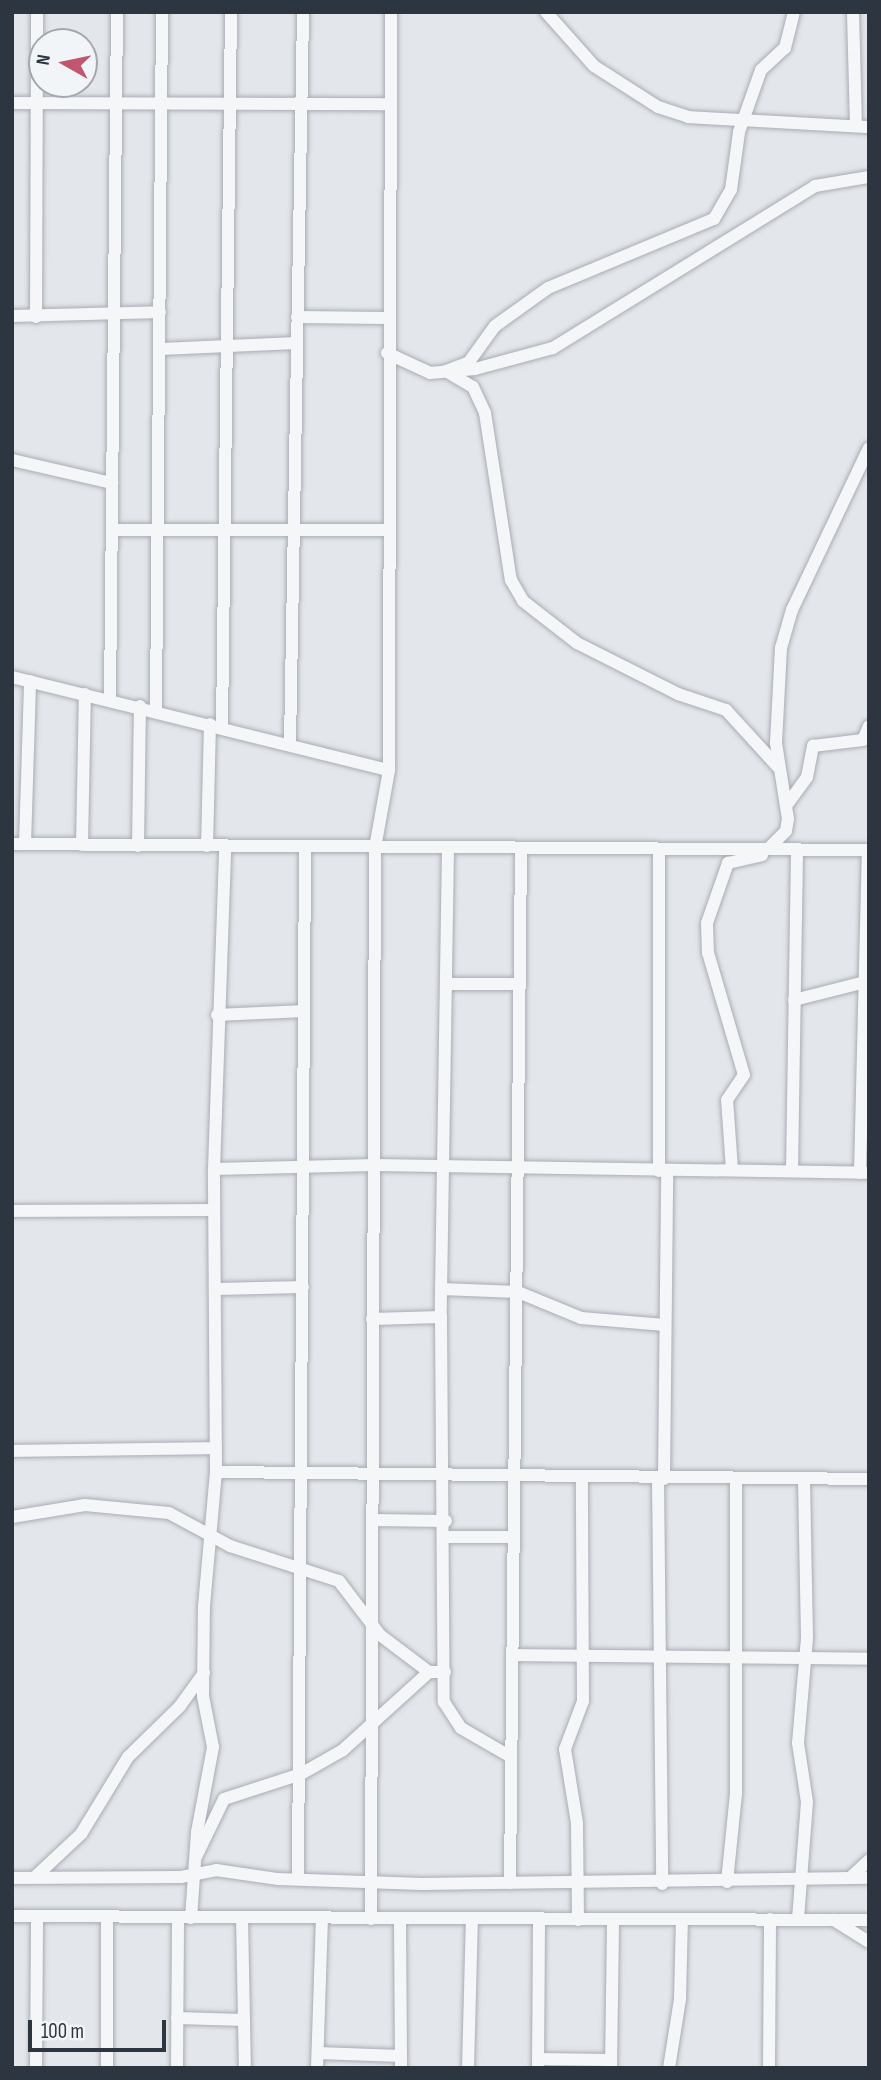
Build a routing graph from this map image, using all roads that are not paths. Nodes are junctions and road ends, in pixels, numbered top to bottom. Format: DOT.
graph roads {
  1 [pos="37,12"];
  2 [pos="117,12"];
  3 [pos="162,12"];
  4 [pos="231,12"];
  5 [pos="303,12"];
  6 [pos="391,12"];
  7 [pos="546,12"];
  8 [pos="794,12"];
  9 [pos="853,12"];
  10 [pos="37,102"];
  11 [pos="12,103"];
  12 [pos="115,103"];
  13 [pos="161,103"];
  14 [pos="301,103"];
  15 [pos="229,104"];
  16 [pos="389,104"];
  17 [pos="745,121"];
  18 [pos="862,126"];
  19 [pos="869,177"];
  20 [pos="160,312"];
  21 [pos="113,314"];
  22 [pos="12,316"];
  23 [pos="36,317"];
  24 [pos="297,317"];
  25 [pos="387,318"];
  26 [pos="296,343"];
  27 [pos="228,344"];
  28 [pos="160,349"];
  29 [pos="387,353"];
  30 [pos="446,371"];
  31 [pos="869,448"];
  32 [pos="12,460"];
  33 [pos="112,483"];
  34 [pos="112,530"];
  35 [pos="387,530"];
  36 [pos="157,532"];
  37 [pos="224,532"];
  38 [pos="296,532"];
  39 [pos="12,677"];
  40 [pos="30,681"];
  41 [pos="85,694"];
  42 [pos="110,700"];
  43 [pos="140,706"];
  44 [pos="156,710"];
  45 [pos="216,726"];
  46 [pos="869,726"];
  47 [pos="290,744"];
  48 [pos="778,767"];
  49 [pos="389,771"];
  50 [pos="786,806"];
  51 [pos="19,844"];
  52 [pos="82,845"];
  53 [pos="138,846"];
  54 [pos="207,846"];
  55 [pos="225,846"];
  56 [pos="305,847"];
  57 [pos="376,848"];
  58 [pos="448,848"];
  59 [pos="521,849"];
  60 [pos="659,849"];
  61 [pos="767,850"];
  62 [pos="781,850"];
  63 [pos="797,850"];
  64 [pos="868,850"];
  65 [pos="868,980"];
  66 [pos="446,984"];
  67 [pos="519,984"];
  68 [pos="794,1000"];
  69 [pos="304,1011"];
  70 [pos="217,1015"];
  71 [pos="375,1165"];
  72 [pos="444,1165"];
  73 [pos="304,1166"];
  74 [pos="516,1166"];
  75 [pos="214,1169"];
  76 [pos="732,1169"];
  77 [pos="663,1171"];
  78 [pos="792,1171"];
  79 [pos="864,1173"];
  80 [pos="214,1210"];
  81 [pos="12,1211"];
  82 [pos="303,1287"];
  83 [pos="216,1289"];
  84 [pos="441,1289"];
  85 [pos="518,1292"];
  86 [pos="441,1317"];
  87 [pos="372,1319"];
  88 [pos="665,1325"];
  89 [pos="216,1448"];
  90 [pos="12,1451"];
  91 [pos="216,1472"];
  92 [pos="302,1473"];
  93 [pos="373,1474"];
  94 [pos="446,1475"];
  95 [pos="514,1475"];
  96 [pos="582,1477"];
  97 [pos="736,1478"];
  98 [pos="804,1478"];
  99 [pos="661,1479"];
  100 [pos="869,1479"];
  101 [pos="12,1517"];
  102 [pos="373,1520"];
  103 [pos="446,1521"];
  104 [pos="209,1535"];
  105 [pos="446,1537"];
  106 [pos="514,1537"];
  107 [pos="303,1573"];
  108 [pos="371,1624"];
  109 [pos="513,1655"];
  110 [pos="584,1656"];
  111 [pos="659,1657"];
  112 [pos="739,1657"];
  113 [pos="807,1659"];
  114 [pos="869,1660"];
  115 [pos="429,1672"];
  116 [pos="445,1672"];
  117 [pos="204,1673"];
  118 [pos="369,1731"];
  119 [pos="511,1758"];
  120 [pos="301,1773"];
  121 [pos="869,1860"];
  122 [pos="192,1870"];
  123 [pos="35,1877"];
  124 [pos="851,1877"];
  125 [pos="12,1878"];
  126 [pos="869,1878"];
  127 [pos="298,1879"];
  128 [pos="373,1880"];
  129 [pos="579,1882"];
  130 [pos="727,1882"];
  131 [pos="798,1882"];
  132 [pos="510,1883"];
  133 [pos="662,1884"];
  134 [pos="12,1916"];
  135 [pos="37,1917"];
  136 [pos="107,1917"];
  137 [pos="243,1917"];
  138 [pos="185,1918"];
  139 [pos="322,1919"];
  140 [pos="371,1919"];
  141 [pos="400,1919"];
  142 [pos="472,1919"];
  143 [pos="613,1919"];
  144 [pos="682,1919"];
  145 [pos="770,1919"];
  146 [pos="798,1919"];
  147 [pos="833,1919"];
  148 [pos="539,1920"];
  149 [pos="578,1920"];
  150 [pos="869,1920"];
  151 [pos="869,1942"];
  152 [pos="177,2018"];
  153 [pos="244,2020"];
  154 [pos="318,2053"];
  155 [pos="401,2062"];
  156 [pos="538,2063"];
  157 [pos="611,2064"];
  158 [pos="36,2068"];
  159 [pos="107,2068"];
  160 [pos="177,2068"];
  161 [pos="245,2068"];
  162 [pos="317,2068"];
  163 [pos="408,2068"];
  164 [pos="468,2068"];
  165 [pos="668,2068"];
  166 [pos="769,2068"];
  1 -- 10 [label="street"];
  2 -- 12 [label="street"];
  3 -- 13 [label="street"];
  4 -- 15 [label="street"];
  5 -- 14 [label="street"];
  6 -- 16 [label="street"];
  7 -- 17 [label="street"];
  8 -- 17 [label="street"];
  9 -- 18 [label="street"];
  10 -- 11 [label="street"];
  10 -- 12 [label="street"];
  10 -- 23 [label="street"];
  12 -- 13 [label="street"];
  12 -- 21 [label="street"];
  13 -- 15 [label="street"];
  13 -- 20 [label="street"];
  14 -- 15 [label="street"];
  14 -- 16 [label="street"];
  14 -- 24 [label="street"];
  15 -- 27 [label="street"];
  16 -- 25 [label="street"];
  17 -- 18 [label="street"];
  17 -- 30 [label="street"];
  19 -- 30 [label="street"];
  20 -- 21 [label="street"];
  20 -- 28 [label="street"];
  21 -- 23 [label="street"];
  21 -- 33 [label="street"];
  22 -- 23 [label="street"];
  24 -- 25 [label="street"];
  24 -- 26 [label="street"];
  25 -- 29 [label="street"];
  26 -- 27 [label="street"];
  26 -- 38 [label="street"];
  27 -- 28 [label="street"];
  27 -- 37 [label="street"];
  28 -- 36 [label="street"];
  29 -- 30 [label="street"];
  29 -- 35 [label="street"];
  30 -- 48 [label="street"];
  31 -- 48 [label="street"];
  32 -- 33 [label="street"];
  33 -- 34 [label="street"];
  34 -- 36 [label="street"];
  34 -- 42 [label="street"];
  35 -- 38 [label="street"];
  35 -- 49 [label="street"];
  36 -- 37 [label="street"];
  36 -- 44 [label="street"];
  37 -- 38 [label="street"];
  37 -- 45 [label="street"];
  38 -- 47 [label="street"];
  39 -- 40 [label="street"];
  40 -- 41 [label="street"];
  40 -- 51 [label="street"];
  41 -- 42 [label="street"];
  41 -- 52 [label="street"];
  42 -- 43 [label="street"];
  43 -- 44 [label="street"];
  43 -- 53 [label="street"];
  44 -- 45 [label="street"];
  45 -- 47 [label="street"];
  45 -- 54 [label="street"];
  46 -- 50 [label="street"];
  47 -- 49 [label="street"];
  48 -- 50 [label="street"];
  49 -- 57 [label="street"];
  50 -- 61 [label="street"];
  51 -- 52 [label="street"];
  52 -- 53 [label="street"];
  53 -- 54 [label="street"];
  54 -- 55 [label="street"];
  55 -- 56 [label="street"];
  55 -- 70 [label="street"];
  56 -- 57 [label="street"];
  56 -- 69 [label="street"];
  57 -- 58 [label="street"];
  57 -- 71 [label="street"];
  58 -- 59 [label="street"];
  58 -- 66 [label="street"];
  59 -- 60 [label="street"];
  59 -- 67 [label="street"];
  60 -- 61 [label="street"];
  60 -- 77 [label="street"];
  61 -- 62 [label="street"];
  62 -- 63 [label="street"];
  62 -- 76 [label="street"];
  63 -- 64 [label="street"];
  63 -- 68 [label="street"];
  64 -- 65 [label="street"];
  65 -- 68 [label="street"];
  65 -- 79 [label="street"];
  66 -- 67 [label="street"];
  66 -- 72 [label="street"];
  67 -- 74 [label="street"];
  68 -- 78 [label="street"];
  69 -- 70 [label="street"];
  69 -- 73 [label="street"];
  70 -- 75 [label="street"];
  71 -- 72 [label="street"];
  71 -- 73 [label="street"];
  71 -- 87 [label="street"];
  72 -- 74 [label="street"];
  72 -- 84 [label="street"];
  73 -- 75 [label="street"];
  73 -- 82 [label="street"];
  74 -- 77 [label="street"];
  74 -- 85 [label="street"];
  75 -- 80 [label="street"];
  76 -- 77 [label="street"];
  76 -- 78 [label="street"];
  77 -- 88 [label="street"];
  78 -- 79 [label="street"];
  80 -- 81 [label="street"];
  80 -- 83 [label="street"];
  82 -- 83 [label="street"];
  82 -- 92 [label="street"];
  83 -- 89 [label="street"];
  84 -- 85 [label="street"];
  84 -- 86 [label="street"];
  85 -- 88 [label="street"];
  85 -- 95 [label="street"];
  86 -- 87 [label="street"];
  86 -- 94 [label="street"];
  87 -- 93 [label="street"];
  88 -- 99 [label="street"];
  89 -- 90 [label="street"];
  89 -- 91 [label="street"];
  91 -- 92 [label="street"];
  91 -- 104 [label="street"];
  92 -- 93 [label="street"];
  92 -- 107 [label="street"];
  93 -- 94 [label="street"];
  93 -- 102 [label="street"];
  94 -- 95 [label="street"];
  94 -- 103 [label="street"];
  95 -- 96 [label="street"];
  95 -- 106 [label="street"];
  96 -- 99 [label="street"];
  96 -- 110 [label="street"];
  97 -- 98 [label="street"];
  97 -- 99 [label="street"];
  97 -- 112 [label="street"];
  98 -- 100 [label="street"];
  98 -- 113 [label="street"];
  99 -- 111 [label="street"];
  101 -- 104 [label="street"];
  102 -- 103 [label="street"];
  102 -- 108 [label="street"];
  103 -- 105 [label="street"];
  104 -- 107 [label="street"];
  104 -- 117 [label="street"];
  105 -- 106 [label="street"];
  105 -- 116 [label="street"];
  106 -- 109 [label="street"];
  107 -- 108 [label="street"];
  107 -- 120 [label="street"];
  108 -- 115 [label="street"];
  108 -- 118 [label="street"];
  109 -- 110 [label="street"];
  109 -- 119 [label="street"];
  110 -- 111 [label="street"];
  110 -- 129 [label="street"];
  111 -- 112 [label="street"];
  111 -- 133 [label="street"];
  112 -- 113 [label="street"];
  112 -- 130 [label="street"];
  113 -- 114 [label="street"];
  113 -- 131 [label="street"];
  115 -- 116 [label="street"];
  115 -- 118 [label="street"];
  116 -- 119 [label="street"];
  117 -- 122 [label="street"];
  117 -- 123 [label="street"];
  118 -- 120 [label="street"];
  118 -- 128 [label="street"];
  119 -- 132 [label="street"];
  120 -- 122 [label="street"];
  120 -- 127 [label="street"];
  121 -- 124 [label="street"];
  122 -- 123 [label="street"];
  122 -- 127 [label="street"];
  122 -- 138 [label="street"];
  123 -- 125 [label="street"];
  124 -- 126 [label="street"];
  124 -- 131 [label="street"];
  127 -- 128 [label="street"];
  128 -- 132 [label="street"];
  128 -- 140 [label="street"];
  129 -- 132 [label="street"];
  129 -- 133 [label="street"];
  129 -- 149 [label="street"];
  130 -- 131 [label="street"];
  130 -- 133 [label="street"];
  131 -- 146 [label="street"];
  134 -- 135 [label="street"];
  135 -- 136 [label="street"];
  135 -- 158 [label="street"];
  136 -- 138 [label="street"];
  136 -- 159 [label="street"];
  137 -- 138 [label="street"];
  137 -- 139 [label="street"];
  137 -- 153 [label="street"];
  138 -- 152 [label="street"];
  139 -- 140 [label="street"];
  139 -- 154 [label="street"];
  140 -- 141 [label="street"];
  141 -- 142 [label="street"];
  141 -- 155 [label="street"];
  142 -- 148 [label="street"];
  142 -- 164 [label="street"];
  143 -- 144 [label="street"];
  143 -- 149 [label="street"];
  143 -- 157 [label="street"];
  144 -- 145 [label="street"];
  144 -- 165 [label="street"];
  145 -- 146 [label="street"];
  145 -- 166 [label="street"];
  146 -- 147 [label="street"];
  147 -- 150 [label="street"];
  147 -- 151 [label="street"];
  148 -- 149 [label="street"];
  148 -- 156 [label="street"];
  152 -- 153 [label="street"];
  152 -- 160 [label="street"];
  153 -- 161 [label="street"];
  154 -- 155 [label="street"];
  154 -- 162 [label="street"];
  155 -- 163 [label="street"];
  156 -- 157 [label="street"];
}
